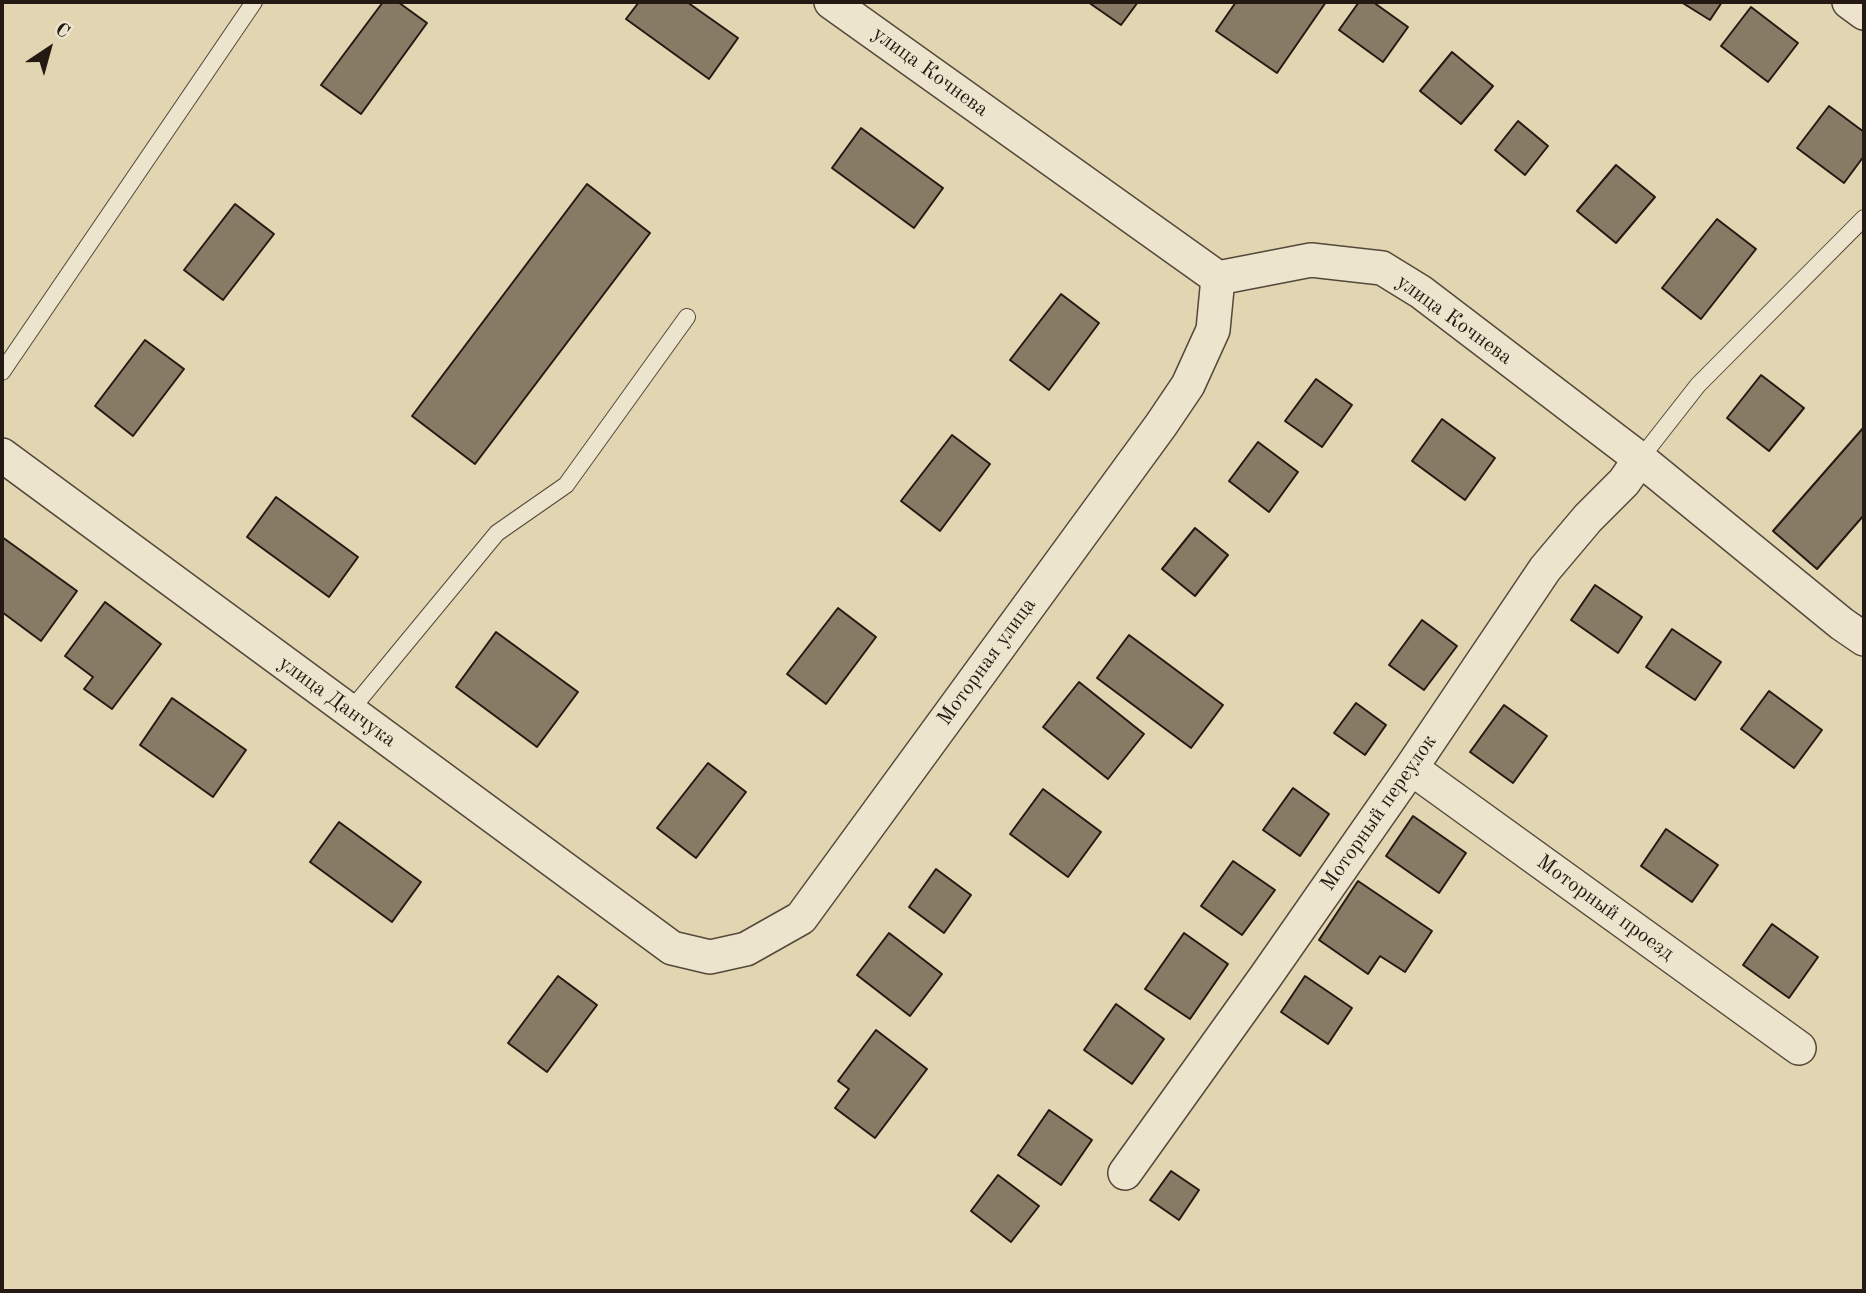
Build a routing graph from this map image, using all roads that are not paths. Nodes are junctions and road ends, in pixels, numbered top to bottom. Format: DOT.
graph roads {
  1 [pos="254,2"];
  2 [pos="831,2"];
  3 [pos="1849,2"];
  4 [pos="1864,13"];
  5 [pos="1864,218"];
  6 [pos="1218,278"];
  7 [pos="687,317"];
  8 [pos="2,372"];
  9 [pos="2,455"];
  10 [pos="1640,459"];
  11 [pos="1864,639"];
  12 [pos="350,711"];
  13 [pos="1411,768"];
  14 [pos="672,948"];
  15 [pos="1799,1048"];
  16 [pos="1125,1174"];
  1 -- 8 [label="lane"];
  2 -- 6 [label="street, улица Кочнева"];
  3 -- 4 [label="street"];
  5 -- 10 [label="lane"];
  6 -- 10 [label="street, улица Кочнева"];
  6 -- 14 [label="street, Моторная улица"];
  7 -- 12 [label="lane"];
  9 -- 12 [label="street, улица Данчука"];
  10 -- 11 [label="street, улица Кочнева"];
  10 -- 13 [label="street, Моторный переулок"];
  12 -- 14 [label="street, улица Данчука"];
  13 -- 15 [label="street, Моторный проезд"];
  13 -- 16 [label="street, Моторный переулок"];
}
